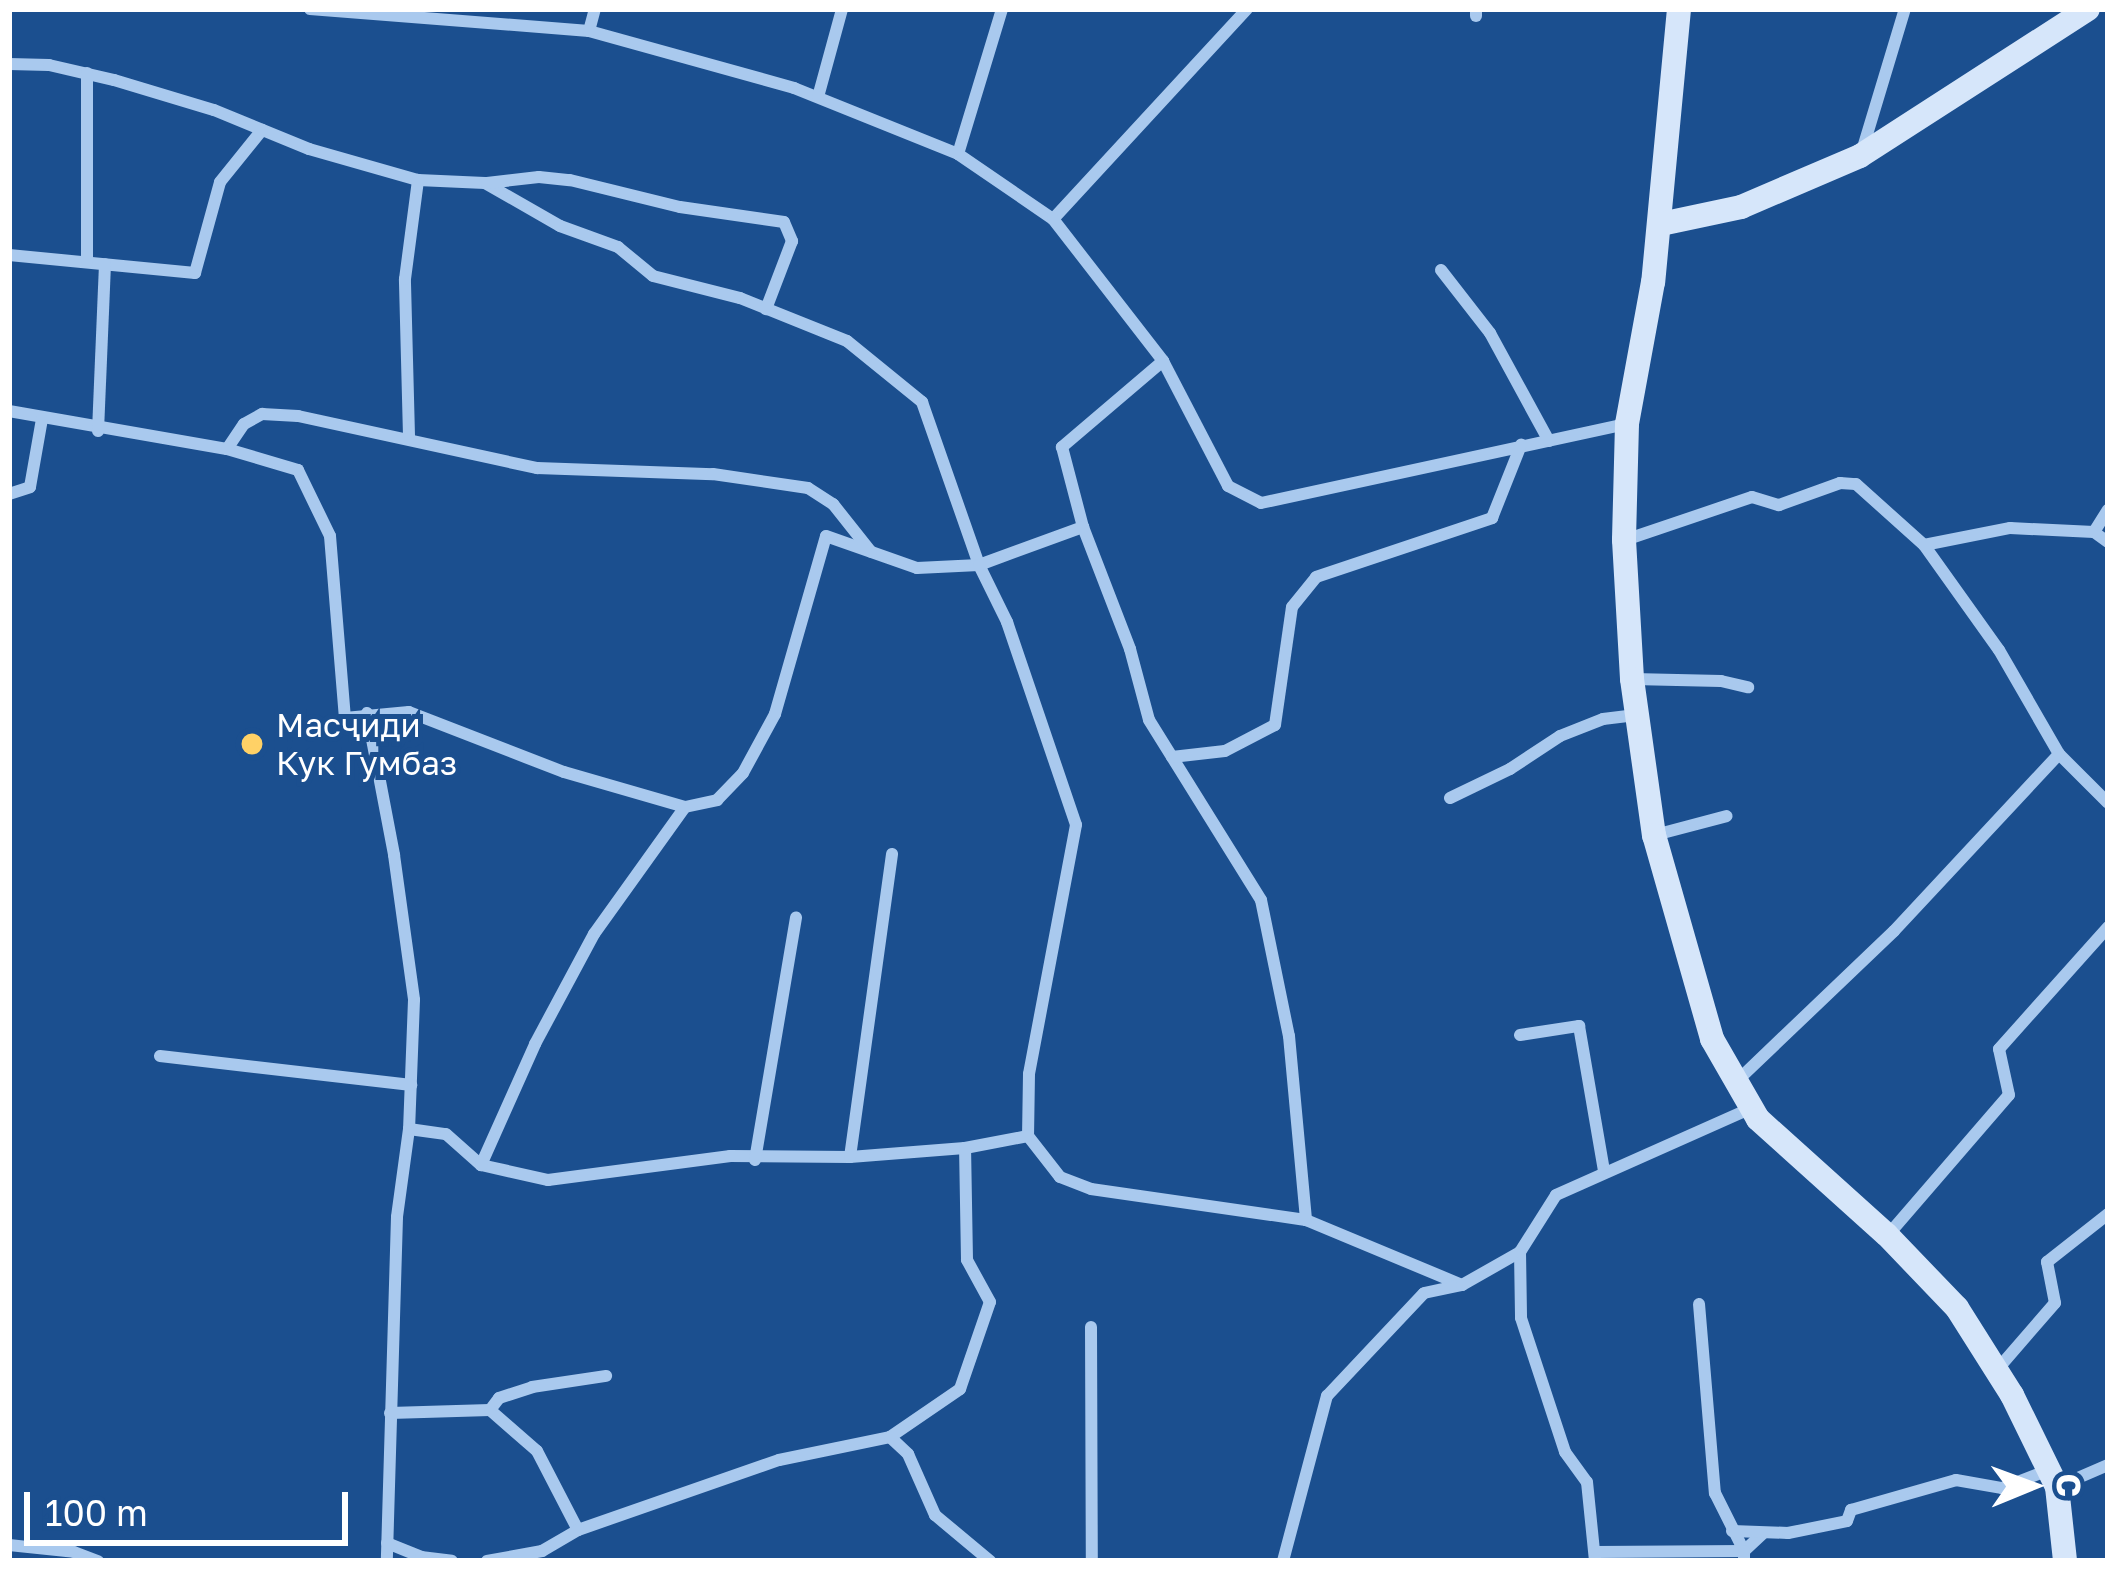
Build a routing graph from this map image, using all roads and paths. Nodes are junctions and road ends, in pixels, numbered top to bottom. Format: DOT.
graph roads {
  1 [pos="310,9"];
  2 [pos="595,9"];
  3 [pos="842,9"];
  4 [pos="1001,9"];
  5 [pos="1247,9"];
  6 [pos="1679,9"];
  7 [pos="1905,9"];
  8 [pos="2088,9"];
  9 [pos="589,31"];
  10 [pos="9,64"];
  11 [pos="88,73"];
  12 [pos="818,97"];
  13 [pos="262,130"];
  14 [pos="958,154"];
  15 [pos="1860,156"];
  16 [pos="418,180"];
  17 [pos="485,183"];
  18 [pos="1053,220"];
  19 [pos="1660,224"];
  20 [pos="9,255"];
  21 [pos="87,262"];
  22 [pos="105,264"];
  23 [pos="1442,270"];
  24 [pos="766,309"];
  25 [pos="1163,361"];
  26 [pos="9,411"];
  27 [pos="42,419"];
  28 [pos="1627,424"];
  29 [pos="98,430"];
  30 [pos="409,436"];
  31 [pos="1549,441"];
  32 [pos="1521,446"];
  33 [pos="227,449"];
  34 [pos="9,494"];
  35 [pos="2108,510"];
  36 [pos="1083,527"];
  37 [pos="2094,532"];
  38 [pos="1624,540"];
  39 [pos="2108,542"];
  40 [pos="1924,545"];
  41 [pos="872,553"];
  42 [pos="980,566"];
  43 [pos="1632,680"];
  44 [pos="1748,687"];
  45 [pos="367,713"];
  46 [pos="1634,716"];
  47 [pos="2060,754"];
  48 [pos="1172,757"];
  49 [pos="1450,798"];
  50 [pos="2108,803"];
  51 [pos="685,807"];
  52 [pos="1727,816"];
  53 [pos="1654,835"];
  54 [pos="892,854"];
  55 [pos="796,917"];
  56 [pos="2108,927"];
  57 [pos="1520,1035"];
  58 [pos="160,1056"];
  59 [pos="1736,1082"];
  60 [pos="411,1085"];
  61 [pos="1751,1108"];
  62 [pos="409,1129"];
  63 [pos="1028,1136"];
  64 [pos="965,1148"];
  65 [pos="850,1156"];
  66 [pos="754,1160"];
  67 [pos="481,1165"];
  68 [pos="1604,1170"];
  69 [pos="2108,1214"];
  70 [pos="1306,1220"];
  71 [pos="1887,1235"];
  72 [pos="1520,1252"];
  73 [pos="1462,1286"];
  74 [pos="1699,1304"];
  75 [pos="1091,1327"];
  76 [pos="1996,1372"];
  77 [pos="606,1376"];
  78 [pos="490,1410"];
  79 [pos="390,1413"];
  80 [pos="890,1437"];
  81 [pos="2108,1465"];
  82 [pos="2052,1479"];
  83 [pos="578,1530"];
  84 [pos="1732,1532"];
  85 [pos="1763,1533"];
  86 [pos="387,1543"];
  87 [pos="9,1545"];
  88 [pos="1744,1556"];
  89 [pos="1596,1557"];
  90 [pos="98,1561"];
  91 [pos="387,1561"];
  92 [pos="452,1561"];
  93 [pos="487,1561"];
  94 [pos="990,1561"];
  95 [pos="1092,1561"];
  96 [pos="1283,1561"];
  97 [pos="2065,1561"];
  1 -- 9 [label="street"];
  2 -- 9 [label="street"];
  3 -- 12 [label="street"];
  4 -- 14 [label="street"];
  5 -- 18 [label="street"];
  6 -- 19 [label="main road"];
  7 -- 15 [label="street"];
  8 -- 15 [label="main road"];
  9 -- 12 [label="street"];
  10 -- 11 [label="street"];
  11 -- 13 [label="street"];
  11 -- 21 [label="street"];
  12 -- 14 [label="street"];
  13 -- 16 [label="street"];
  13 -- 22 [label="street"];
  14 -- 18 [label="street"];
  15 -- 19 [label="main road"];
  16 -- 17 [label="street"];
  16 -- 30 [label="street"];
  17 -- 24 [label="street"];
  17 -- 24 [label="street"];
  18 -- 25 [label="street"];
  19 -- 28 [label="main road"];
  20 -- 21 [label="street"];
  21 -- 22 [label="street"];
  22 -- 29 [label="street"];
  23 -- 31 [label="street"];
  24 -- 42 [label="street"];
  25 -- 32 [label="street"];
  25 -- 36 [label="street"];
  26 -- 27 [label="street"];
  27 -- 29 [label="street"];
  27 -- 34 [label="street"];
  28 -- 31 [label="street"];
  28 -- 38 [label="main road"];
  29 -- 33 [label="street"];
  30 -- 33 [label="street"];
  30 -- 41 [label="street"];
  31 -- 32 [label="street"];
  32 -- 48 [label="street"];
  33 -- 45 [label="street"];
  35 -- 37 [label="street"];
  36 -- 42 [label="street"];
  36 -- 48 [label="street"];
  37 -- 39 [label="street"];
  37 -- 40 [label="street"];
  38 -- 40 [label="street"];
  38 -- 43 [label="main road"];
  40 -- 47 [label="street"];
  41 -- 42 [label="street"];
  41 -- 51 [label="street"];
  42 -- 63 [label="street"];
  43 -- 44 [label="street"];
  43 -- 46 [label="main road"];
  45 -- 51 [label="street"];
  45 -- 60 [label="street"];
  46 -- 49 [label="street"];
  46 -- 53 [label="main road"];
  47 -- 50 [label="street"];
  47 -- 59 [label="street"];
  48 -- 70 [label="street"];
  51 -- 67 [label="street"];
  52 -- 53 [label="street"];
  53 -- 59 [label="main road"];
  54 -- 65 [label="street"];
  55 -- 66 [label="street"];
  56 -- 71 [label="street"];
  57 -- 68 [label="street"];
  58 -- 60 [label="street"];
  59 -- 61 [label="main road"];
  60 -- 62 [label="street"];
  61 -- 68 [label="street"];
  61 -- 71 [label="main road"];
  62 -- 67 [label="street"];
  62 -- 79 [label="street"];
  63 -- 64 [label="street"];
  63 -- 70 [label="street"];
  64 -- 65 [label="street"];
  64 -- 80 [label="street"];
  65 -- 66 [label="street"];
  66 -- 67 [label="street"];
  68 -- 72 [label="street"];
  69 -- 76 [label="street"];
  70 -- 73 [label="street"];
  71 -- 76 [label="main road"];
  72 -- 73 [label="street"];
  72 -- 89 [label="street"];
  73 -- 96 [label="street"];
  74 -- 84 [label="street"];
  75 -- 95 [label="street"];
  76 -- 82 [label="main road"];
  77 -- 78 [label="street"];
  78 -- 79 [label="street"];
  78 -- 83 [label="street"];
  79 -- 86 [label="street"];
  80 -- 83 [label="street"];
  80 -- 94 [label="street"];
  81 -- 82 [label="street"];
  82 -- 85 [label="street"];
  82 -- 97 [label="main road"];
  83 -- 93 [label="street"];
  84 -- 85 [label="street"];
  84 -- 88 [label="street"];
  85 -- 88 [label="street"];
  86 -- 91 [label="street"];
  86 -- 92 [label="street"];
  87 -- 90 [label="street"];
  88 -- 89 [label="street"];
}
